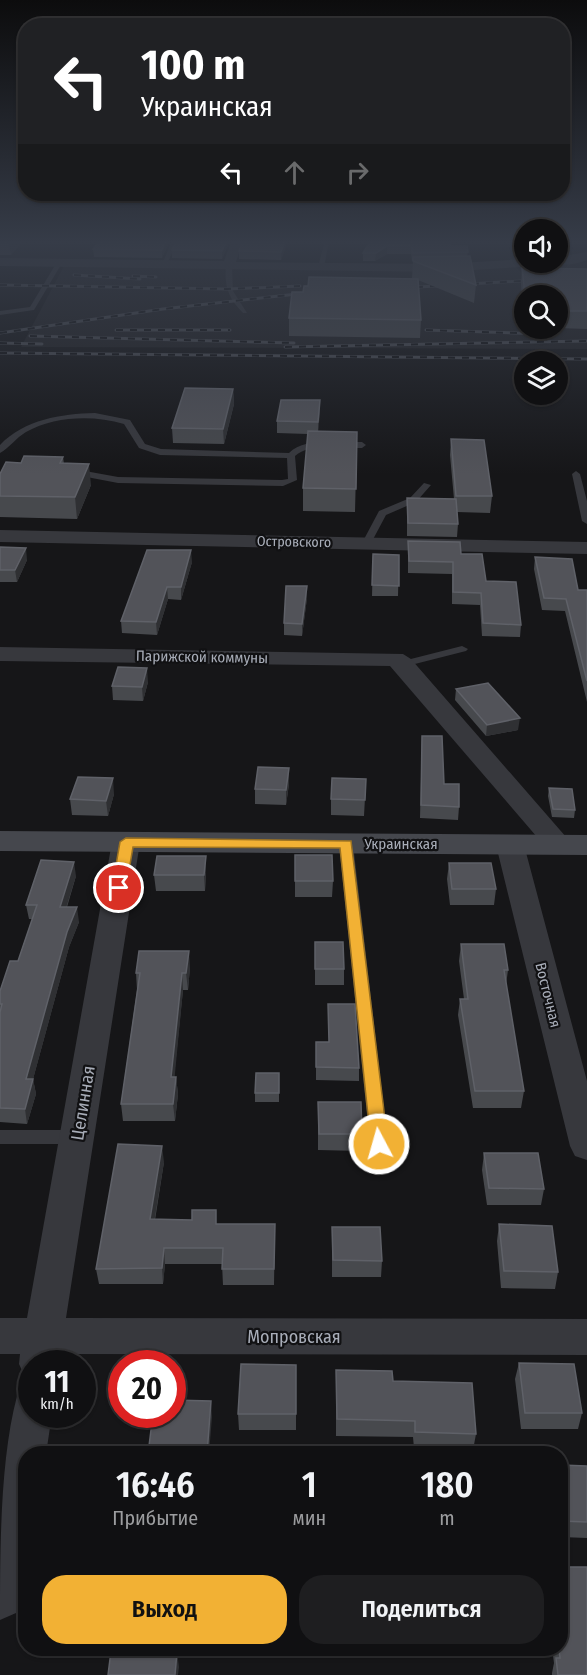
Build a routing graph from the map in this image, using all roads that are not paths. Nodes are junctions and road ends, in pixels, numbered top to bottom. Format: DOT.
graph roads {
  1 [pos="362,445"];
  2 [pos="0,450"];
  3 [pos="291,456"];
  4 [pos="66,471"];
  5 [pos="576,474"];
  6 [pos="427,485"];
  7 [pos="587,521"];
  8 [pos="0,536"];
  9 [pos="368,543"];
  10 [pos="587,548"];
  11 [pos="462,649"];
  12 [pos="0,654"];
  13 [pos="403,664"];
  14 [pos="0,841"];
  15 [pos="126,842"];
  16 [pos="346,844"];
  17 [pos="510,845"];
  18 [pos="573,845"];
  19 [pos="0,1137"];
  20 [pos="77,1137"];
  21 [pos="379,1144"];
  22 [pos="587,1146"];
  23 [pos="0,1336"];
  24 [pos="587,1337"];
  25 [pos="42,1350"];
  26 [pos="29,1428"];
  27 [pos="26,1446"];
  28 [pos="18,1492"];
  29 [pos="0,1597"];
  1 -- 3 [label="lane"];
  2 -- 3 [label="lane"];
  3 -- 4 [label="lane"];
  5 -- 7 [label="lane"];
  6 -- 9 [label="lane"];
  8 -- 9 [label="street, Островского"];
  9 -- 10 [label="street, Островского"];
  11 -- 13 [label="lane"];
  12 -- 13 [label="street, Парижской коммуны"];
  13 -- 18 [label="street"];
  14 -- 15 [label="street, Украинская"];
  15 -- 16 [label="street, Украинская"];
  15 -- 20 [label="street, Целинная"];
  16 -- 17 [label="street, Украинская"];
  16 -- 21 [label="lane"];
  17 -- 18 [label="street, Украинская"];
  17 -- 22 [label="street, Восточная"];
  19 -- 20 [label="lane"];
  20 -- 25 [label="street, Целинная"];
  23 -- 25 [label="street, Мопровская"];
  24 -- 25 [label="street, Мопровская"];
  26 -- 27 [label="street"];
  28 -- 29 [label="street"];
}
